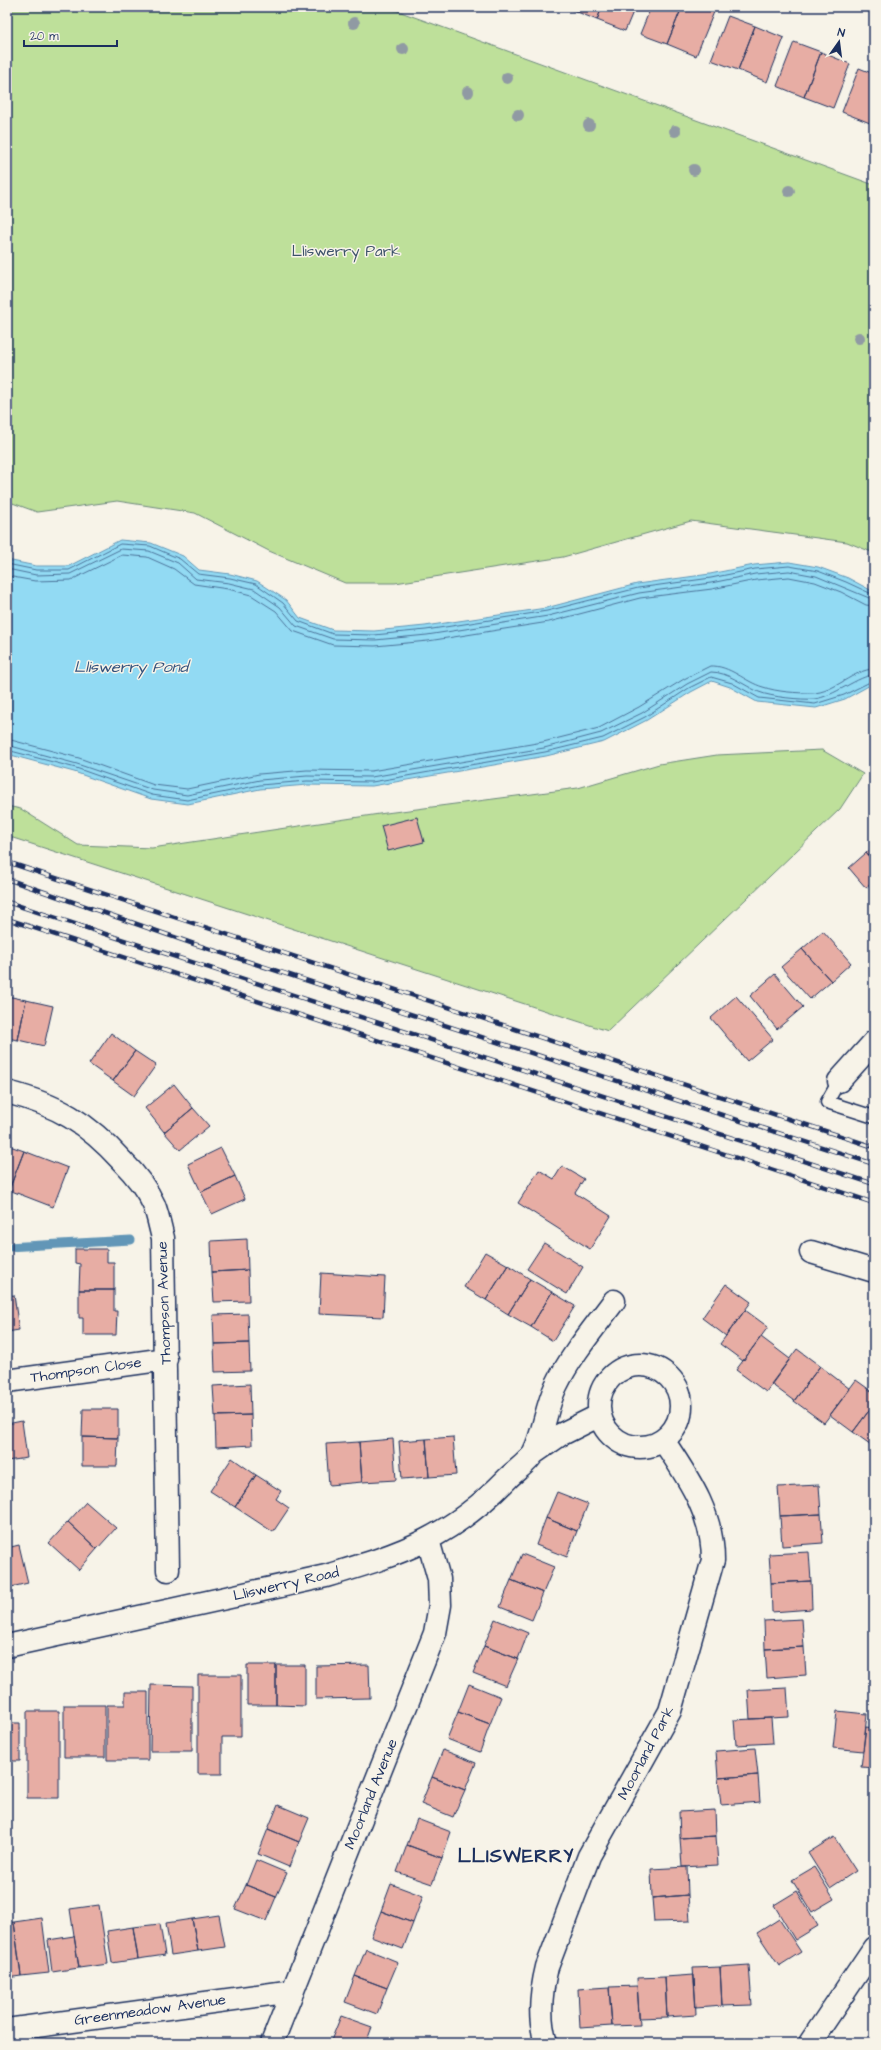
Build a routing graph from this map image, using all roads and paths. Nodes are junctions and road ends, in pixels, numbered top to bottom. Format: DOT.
graph roads {
  1 [pos="874,1042"];
  2 [pos="839,1081"];
  3 [pos="7,1092"];
  4 [pos="874,1117"];
  5 [pos="811,1252"];
  6 [pos="874,1271"];
  7 [pos="614,1301"];
  8 [pos="166,1358"];
  9 [pos="7,1381"];
  10 [pos="600,1415"];
  11 [pos="662,1440"];
  12 [pos="534,1453"];
  13 [pos="428,1540"];
  14 [pos="168,1570"];
  15 [pos="7,1646"];
  16 [pos="874,1948"];
  17 [pos="293,1991"];
  18 [pos="7,2030"];
  19 [pos="272,2043"];
  20 [pos="546,2043"];
  21 [pos="810,2043"];
  1 -- 2 [label="street"];
  2 -- 4 [label="lane"];
  3 -- 8 [label="street, Thompson Avenue"];
  5 -- 6 [label="street"];
  7 -- 12 [label="street, Lliswerry Road"];
  8 -- 9 [label="street, Thompson Close"];
  8 -- 14 [label="street, Thompson Avenue"];
  10 -- 11 [label="street"];
  10 -- 11 [label="street"];
  10 -- 12 [label="street, Lliswerry Road"];
  11 -- 20 [label="street, Moorland Park"];
  12 -- 13 [label="street, Lliswerry Road"];
  13 -- 15 [label="street, Lliswerry Road"];
  13 -- 17 [label="street, Moorland Avenue"];
  16 -- 21 [label="street"];
  17 -- 18 [label="street, Greenmeadow Avenue"];
  17 -- 19 [label="street, Moorland Avenue"];
}
